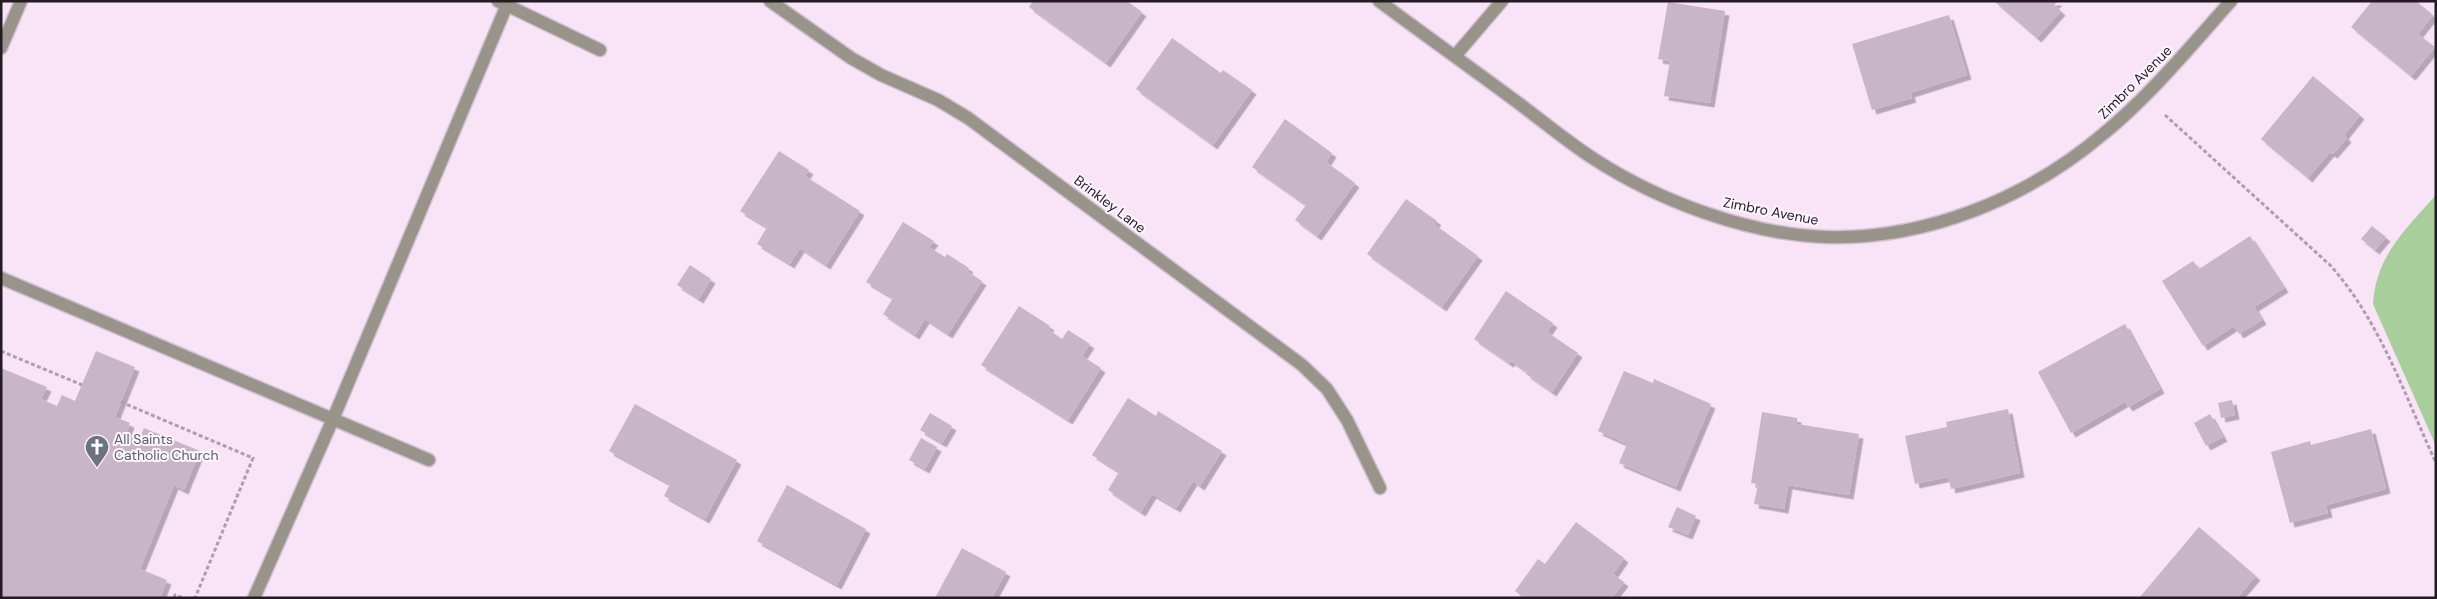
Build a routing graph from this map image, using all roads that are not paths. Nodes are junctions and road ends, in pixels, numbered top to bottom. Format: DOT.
graph roads {
  1 [pos="21,1"];
  2 [pos="770,1"];
  3 [pos="1379,1"];
  4 [pos="1502,1"];
  5 [pos="2231,1"];
  6 [pos="502,4"];
  7 [pos="1,48"];
  8 [pos="600,50"];
  9 [pos="1455,56"];
  10 [pos="1,278"];
  11 [pos="333,419"];
  12 [pos="429,460"];
  13 [pos="1380,488"];
  14 [pos="254,598"];
  1 -- 7 [label="street"];
  2 -- 13 [label="street, Brinkley Lane"];
  3 -- 9 [label="street, Zimbro Avenue"];
  4 -- 9 [label="street"];
  5 -- 9 [label="street, Zimbro Avenue"];
  6 -- 8 [label="street"];
  6 -- 11 [label="street"];
  10 -- 11 [label="street"];
  11 -- 12 [label="street"];
  11 -- 14 [label="street"];
}
